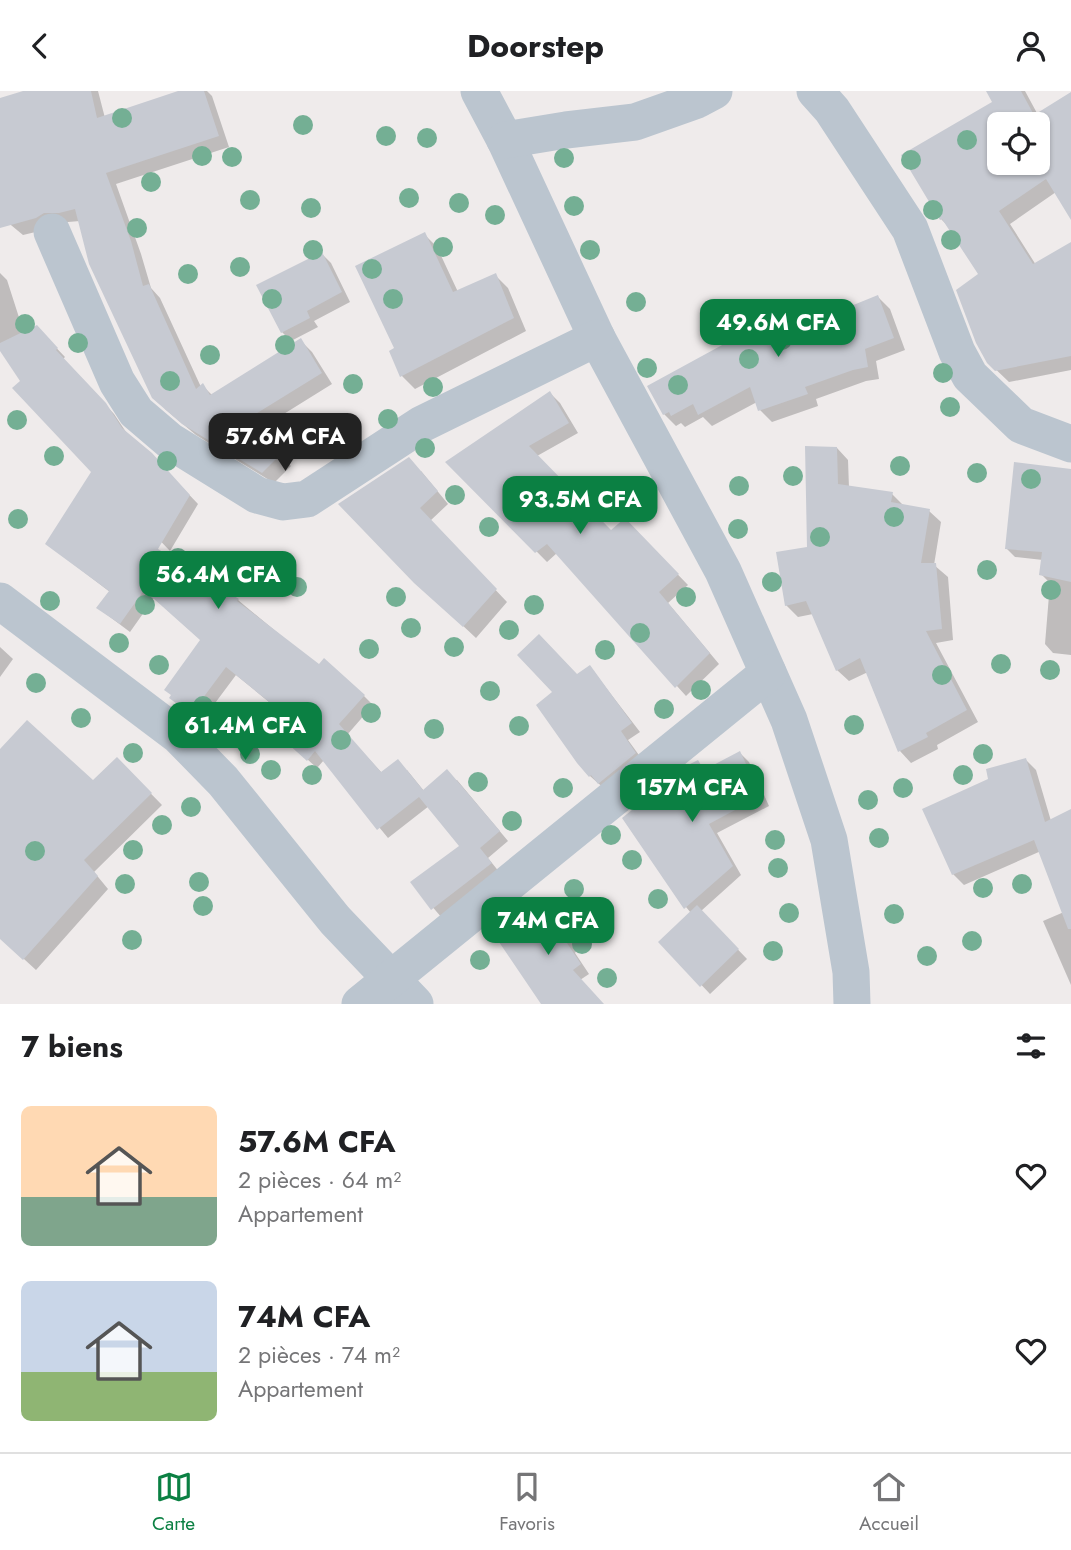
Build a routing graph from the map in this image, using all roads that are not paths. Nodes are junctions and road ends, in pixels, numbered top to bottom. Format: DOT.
graph roads {
  1 [pos="479,91"];
  2 [pos="714,91"];
  3 [pos="815,91"];
  4 [pos="505,140"];
  5 [pos="52,232"];
  6 [pos="597,338"];
  7 [pos="1071,445"];
  8 [pos="0,601"];
  9 [pos="768,673"];
  10 [pos="402,991"];
  11 [pos="359,1004"];
  12 [pos="852,1004"];
  1 -- 4 [label="street"];
  2 -- 4 [label="street"];
  3 -- 7 [label="street"];
  4 -- 6 [label="street"];
  5 -- 6 [label="street"];
  6 -- 9 [label="street"];
  8 -- 10 [label="street"];
  9 -- 10 [label="street"];
  9 -- 12 [label="street"];
  10 -- 11 [label="street"];
}
